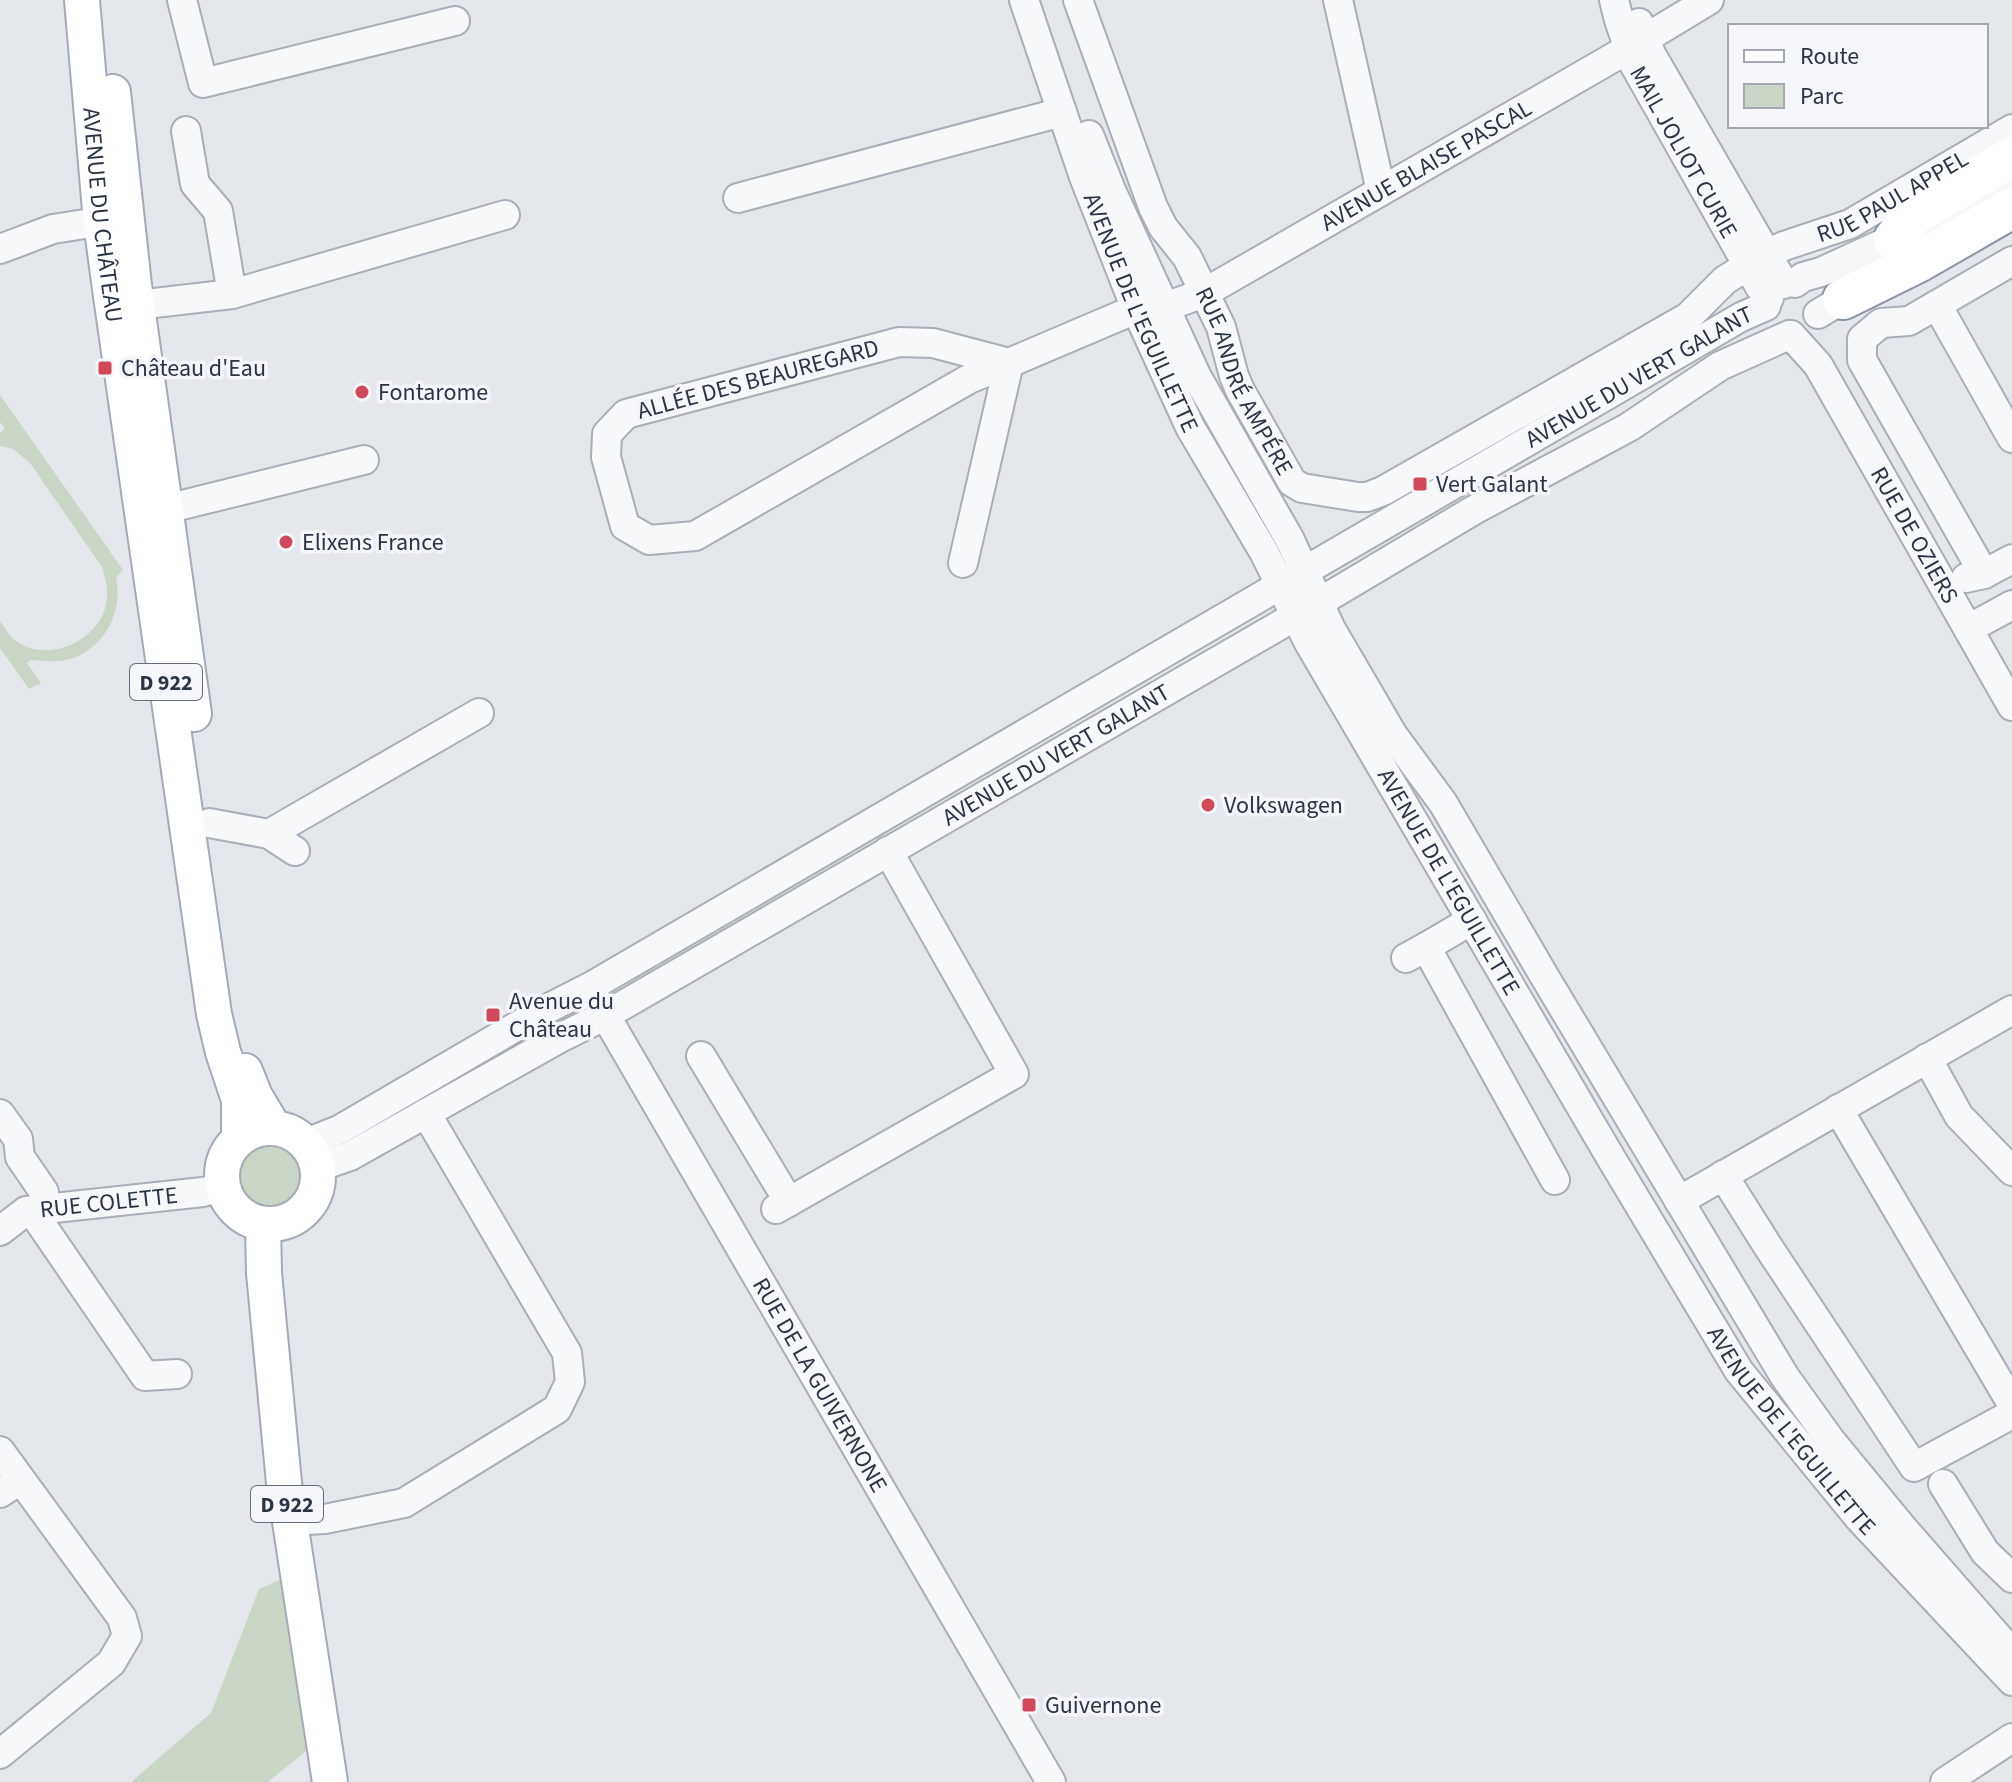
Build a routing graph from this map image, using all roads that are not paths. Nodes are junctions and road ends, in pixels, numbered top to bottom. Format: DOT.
graph roads {
  1 [pos="82,0"];
  2 [pos="103,0"];
  3 [pos="182,0"];
  4 [pos="1024,0"];
  5 [pos="1043,0"];
  6 [pos="1078,0"];
  7 [pos="1338,0"];
  8 [pos="1614,0"];
  9 [pos="1633,0"];
  10 [pos="1709,0"];
  11 [pos="455,21"];
  12 [pos="1637,44"];
  13 [pos="1062,112"];
  14 [pos="2012,129"];
  15 [pos="186,131"];
  16 [pos="2012,157"];
  17 [pos="2012,182"];
  18 [pos="1381,191"];
  19 [pos="738,198"];
  20 [pos="1999,202"];
  21 [pos="505,215"];
  22 [pos="113,220"];
  23 [pos="1894,239"];
  24 [pos="0,249"];
  25 [pos="1758,260"];
  26 [pos="2012,261"];
  27 [pos="1204,293"];
  28 [pos="1779,293"];
  29 [pos="232,294"];
  30 [pos="137,305"];
  31 [pos="1937,305"];
  32 [pos="1165,307"];
  33 [pos="1136,309"];
  34 [pos="1811,322"];
  35 [pos="1009,363"];
  36 [pos="2012,438"];
  37 [pos="364,460"];
  38 [pos="166,509"];
  39 [pos="2012,559"];
  40 [pos="963,563"];
  41 [pos="1306,572"];
  42 [pos="1984,574"];
  43 [pos="1942,584"];
  44 [pos="1281,586"];
  45 [pos="1307,610"];
  46 [pos="2010,610"];
  47 [pos="1968,629"];
  48 [pos="2012,706"];
  49 [pos="479,713"];
  50 [pos="209,823"];
  51 [pos="269,834"];
  52 [pos="295,851"];
  53 [pos="888,851"];
  54 [pos="1472,920"];
  55 [pos="590,987"];
  56 [pos="2012,1010"];
  57 [pos="606,1015"];
  58 [pos="701,1056"];
  59 [pos="1927,1058"];
  60 [pos="1838,1109"];
  61 [pos="426,1113"];
  62 [pos="0,1114"];
  63 [pos="274,1128"];
  64 [pos="239,1139"];
  65 [pos="312,1155"];
  66 [pos="2012,1171"];
  67 [pos="1723,1175"];
  68 [pos="1555,1180"];
  69 [pos="223,1187"];
  70 [pos="1679,1201"];
  71 [pos="38,1210"];
  72 [pos="263,1224"];
  73 [pos="0,1231"];
  74 [pos="2002,1365"];
  75 [pos="177,1374"];
  76 [pos="2012,1404"];
  77 [pos="2012,1414"];
  78 [pos="0,1451"];
  79 [pos="1943,1484"];
  80 [pos="10,1486"];
  81 [pos="290,1521"];
  82 [pos="1985,1552"];
  83 [pos="1948,1578"];
  84 [pos="2012,1578"];
  85 [pos="2012,1653"];
  86 [pos="2012,1681"];
  87 [pos="2012,1738"];
  88 [pos="0,1754"];
  89 [pos="2012,1761"];
  90 [pos="330,1782"];
  91 [pos="1051,1782"];
  92 [pos="1945,1782"];
  93 [pos="1971,1782"];
  1 -- 22 [label="main road, AVENUE DU CHÂTEAU / D 922"];
  2 -- 22 [label="main road, AVENUE DU CHÂTEAU / D 922"];
  3 -- 11 [label="street"];
  4 -- 13 [label="street, AVENUE DE L'EGUILLETTE"];
  5 -- 32 [label="street, AVENUE DE L'EGUILLETTE"];
  6 -- 27 [label="street, RUE ANDRÉ AMPÉRE"];
  7 -- 18 [label="street"];
  8 -- 12 [label="street, MAIL JOLIOT CURIE"];
  9 -- 12 [label="street, MAIL JOLIOT CURIE"];
  10 -- 12 [label="street, AVENUE BLAISE PASCAL"];
  12 -- 18 [label="street, AVENUE BLAISE PASCAL"];
  12 -- 25 [label="street, MAIL JOLIOT CURIE"];
  13 -- 19 [label="street"];
  13 -- 33 [label="street, AVENUE DE L'EGUILLETTE"];
  14 -- 25 [label="street, RUE PAUL APPEL"];
  15 -- 29 [label="street"];
  16 -- 23 [label="highway"];
  17 -- 20 [label="street, AVENUE DU VERT GALANT"];
  18 -- 27 [label="street, AVENUE BLAISE PASCAL"];
  20 -- 23 [label="street, AVENUE DU VERT GALANT"];
  20 -- 34 [label="highway"];
  21 -- 29 [label="street"];
  22 -- 24 [label="street"];
  22 -- 30 [label="main road, AVENUE DU CHÂTEAU / D 922"];
  22 -- 64 [label="main road, AVENUE DU CHÂTEAU / D 922"];
  23 -- 28 [label="street, AVENUE DU VERT GALANT"];
  25 -- 27 [label="street, RUE ANDRÉ AMPÉRE"];
  25 -- 28 [label="street, MAIL JOLIOT CURIE"];
  26 -- 31 [label="street"];
  27 -- 32 [label="street, AVENUE BLAISE PASCAL"];
  28 -- 34 [label="street"];
  28 -- 34 [label="street"];
  28 -- 41 [label="street, AVENUE DU VERT GALANT"];
  29 -- 30 [label="street"];
  30 -- 38 [label="main road, AVENUE DU CHÂTEAU / D 922"];
  31 -- 36 [label="street"];
  31 -- 42 [label="street"];
  32 -- 33 [label="street, AVENUE BLAISE PASCAL"];
  32 -- 41 [label="street, AVENUE DE L'EGUILLETTE"];
  33 -- 35 [label="street, ALLÉE DES BEAUREGARD"];
  33 -- 44 [label="street, AVENUE DE L'EGUILLETTE"];
  34 -- 43 [label="street, RUE DE OZIERS"];
  34 -- 45 [label="street, AVENUE DU VERT GALANT"];
  35 -- 35 [label="street, ALLÉE DES BEAUREGARD"];
  35 -- 40 [label="street"];
  37 -- 38 [label="street"];
  38 -- 50 [label="main road, AVENUE DU CHÂTEAU / D 922"];
  39 -- 42 [label="street"];
  41 -- 44 [label="street, AVENUE DU VERT GALANT"];
  41 -- 45 [label="street, AVENUE DE L'EGUILLETTE"];
  42 -- 43 [label="street"];
  43 -- 47 [label="street, RUE DE OZIERS"];
  44 -- 45 [label="street, AVENUE DE L'EGUILLETTE"];
  44 -- 55 [label="street, AVENUE DU VERT GALANT"];
  45 -- 53 [label="street, AVENUE DU VERT GALANT"];
  45 -- 54 [label="street, AVENUE DE L'EGUILLETTE"];
  45 -- 70 [label="street, AVENUE DE L'EGUILLETTE"];
  46 -- 47 [label="street"];
  47 -- 48 [label="street, RUE DE OZIERS"];
  49 -- 51 [label="street"];
  50 -- 51 [label="street"];
  50 -- 63 [label="main road, AVENUE DU CHÂTEAU / D 922"];
  51 -- 52 [label="street"];
  53 -- 57 [label="street, AVENUE DU VERT GALANT"];
  53 -- 58 [label="street"];
  54 -- 68 [label="street"];
  54 -- 86 [label="street, AVENUE DE L'EGUILLETTE"];
  55 -- 57 [label="street, RUE DE LA GUIVERNONE"];
  55 -- 65 [label="street, AVENUE DU VERT GALANT"];
  56 -- 59 [label="street"];
  57 -- 61 [label="street, AVENUE DU VERT GALANT"];
  57 -- 91 [label="street, RUE DE LA GUIVERNONE"];
  59 -- 60 [label="street"];
  59 -- 66 [label="street"];
  60 -- 67 [label="street"];
  60 -- 74 [label="street"];
  61 -- 65 [label="street, AVENUE DU VERT GALANT"];
  61 -- 81 [label="street"];
  62 -- 71 [label="street"];
  63 -- 64 [label="main road"];
  63 -- 65 [label="main road"];
  64 -- 69 [label="main road"];
  65 -- 72 [label="main road"];
  67 -- 70 [label="street"];
  67 -- 77 [label="street"];
  69 -- 71 [label="street, RUE COLETTE"];
  69 -- 72 [label="main road"];
  70 -- 83 [label="street, AVENUE DE L'EGUILLETTE"];
  71 -- 73 [label="street, RUE COLETTE"];
  71 -- 75 [label="street"];
  72 -- 81 [label="main road, D 922"];
  74 -- 76 [label="street"];
  78 -- 80 [label="street"];
  79 -- 82 [label="street"];
  80 -- 88 [label="street"];
  81 -- 90 [label="main road, D 922"];
  82 -- 83 [label="street"];
  82 -- 84 [label="street"];
  83 -- 85 [label="street, AVENUE DE L'EGUILLETTE"];
  87 -- 92 [label="street"];
  89 -- 93 [label="street"];
}
